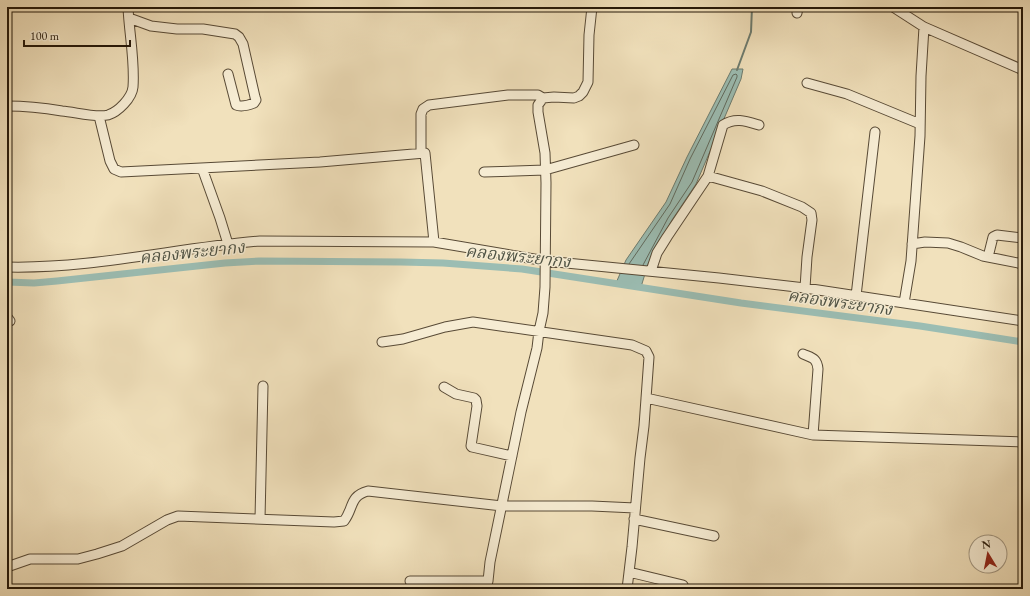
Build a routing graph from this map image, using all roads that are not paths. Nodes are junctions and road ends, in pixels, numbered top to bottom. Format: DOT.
graph roads {
  1 [pos="128,7"];
  2 [pos="592,7"];
  3 [pos="893,7"];
  4 [pos="904,11"];
  5 [pos="129,18"];
  6 [pos="924,27"];
  7 [pos="1023,70"];
  8 [pos="228,74"];
  9 [pos="807,83"];
  10 [pos="543,98"];
  11 [pos="7,106"];
  12 [pos="99,116"];
  13 [pos="920,124"];
  14 [pos="759,125"];
  15 [pos="875,132"];
  16 [pos="634,145"];
  17 [pos="421,154"];
  18 [pos="202,168"];
  19 [pos="545,170"];
  20 [pos="484,172"];
  21 [pos="708,176"];
  22 [pos="1023,238"];
  23 [pos="434,242"];
  24 [pos="228,244"];
  25 [pos="912,244"];
  26 [pos="988,257"];
  27 [pos="546,263"];
  28 [pos="1023,264"];
  29 [pos="7,267"];
  30 [pos="651,271"];
  31 [pos="805,288"];
  32 [pos="856,296"];
  33 [pos="904,303"];
  34 [pos="1023,321"];
  35 [pos="539,331"];
  36 [pos="382,342"];
  37 [pos="803,354"];
  38 [pos="263,386"];
  39 [pos="444,387"];
  40 [pos="646,398"];
  41 [pos="813,435"];
  42 [pos="1023,442"];
  43 [pos="512,456"];
  44 [pos="502,506"];
  45 [pos="635,508"];
  46 [pos="260,519"];
  47 [pos="634,519"];
  48 [pos="714,536"];
  49 [pos="7,567"];
  50 [pos="629,572"];
  51 [pos="410,581"];
  52 [pos="684,584"];
  53 [pos="488,585"];
  54 [pos="627,589"];
  1 -- 5 [label="street"];
  2 -- 10 [label="street"];
  3 -- 4 [label="street"];
  4 -- 6 [label="street"];
  5 -- 8 [label="street"];
  5 -- 12 [label="street"];
  6 -- 7 [label="street"];
  6 -- 13 [label="street"];
  9 -- 13 [label="street"];
  10 -- 17 [label="street"];
  10 -- 19 [label="street"];
  11 -- 12 [label="street"];
  12 -- 18 [label="street"];
  13 -- 25 [label="street"];
  14 -- 21 [label="street"];
  15 -- 32 [label="street"];
  16 -- 19 [label="street"];
  17 -- 18 [label="street"];
  17 -- 23 [label="street"];
  18 -- 24 [label="street"];
  19 -- 20 [label="street"];
  19 -- 27 [label="street"];
  21 -- 30 [label="street"];
  21 -- 31 [label="street"];
  22 -- 26 [label="street"];
  23 -- 24 [label="street"];
  23 -- 27 [label="street"];
  24 -- 29 [label="street"];
  25 -- 26 [label="street"];
  25 -- 33 [label="street"];
  26 -- 28 [label="street"];
  27 -- 30 [label="street"];
  27 -- 35 [label="street"];
  30 -- 31 [label="street"];
  31 -- 32 [label="street"];
  32 -- 33 [label="street"];
  33 -- 34 [label="street"];
  35 -- 36 [label="street"];
  35 -- 40 [label="street"];
  35 -- 43 [label="street"];
  37 -- 41 [label="street"];
  38 -- 46 [label="street"];
  39 -- 43 [label="street"];
  40 -- 41 [label="street"];
  40 -- 45 [label="street"];
  41 -- 42 [label="street"];
  43 -- 44 [label="street"];
  44 -- 45 [label="street"];
  44 -- 46 [label="street"];
  44 -- 53 [label="street"];
  45 -- 47 [label="street"];
  46 -- 49 [label="street"];
  47 -- 48 [label="street"];
  47 -- 50 [label="street"];
  50 -- 52 [label="street"];
  50 -- 54 [label="street"];
  51 -- 53 [label="street"];
}
